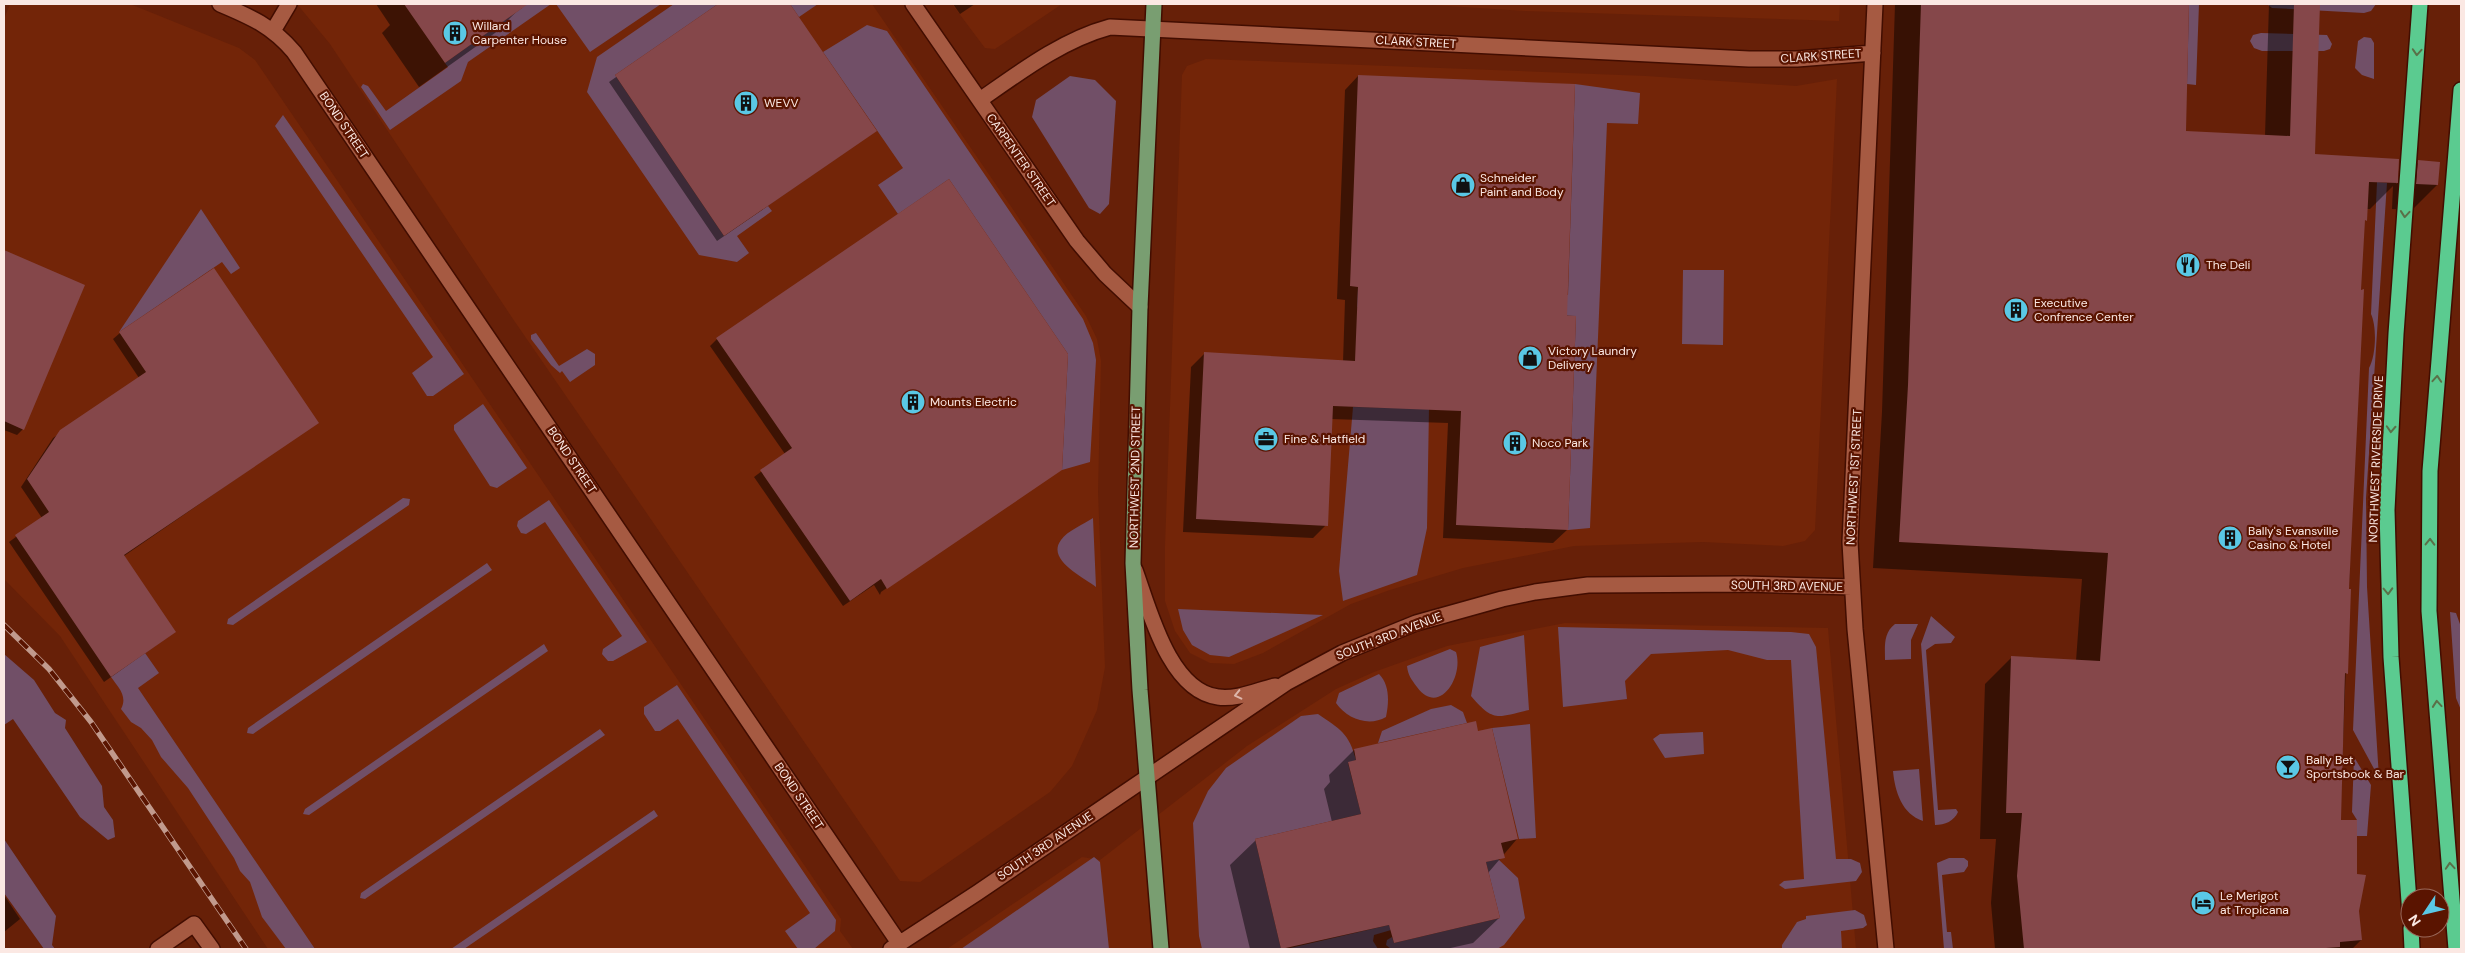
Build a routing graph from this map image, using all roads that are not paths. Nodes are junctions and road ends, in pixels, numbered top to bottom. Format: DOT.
graph roads {
  1 [pos="220,4"];
  2 [pos="289,4"];
  3 [pos="913,4"];
  4 [pos="1154,4"];
  5 [pos="1875,4"];
  6 [pos="2420,4"];
  7 [pos="1154,29"];
  8 [pos="273,31"];
  9 [pos="1873,53"];
  10 [pos="2461,90"];
  11 [pos="980,100"];
  12 [pos="1140,307"];
  13 [pos="1133,563"];
  14 [pos="1852,587"];
  15 [pos="1286,683"];
  16 [pos="1148,776"];
  17 [pos="2408,888"];
  18 [pos="894,946"];
  19 [pos="158,949"];
  20 [pos="212,949"];
  21 [pos="1161,949"];
  22 [pos="1886,949"];
  23 [pos="2456,949"];
  1 -- 8 [label="street, BOND STREET"];
  2 -- 8 [label="street"];
  3 -- 11 [label="street, CARPENTER STREET"];
  4 -- 7 [label="main road, NORTHWEST 2ND STREET"];
  5 -- 9 [label="street, NORTHWEST 1ST STREET"];
  6 -- 17 [label="highway, NORTHWEST RIVERSIDE DRIVE, one-way"];
  7 -- 9 [label="street, CLARK STREET"];
  7 -- 11 [label="street, CLARK STREET"];
  7 -- 12 [label="main road, NORTHWEST 2ND STREET"];
  8 -- 18 [label="street, BOND STREET"];
  9 -- 14 [label="street, NORTHWEST 1ST STREET"];
  23 -- 10 [label="highway, one-way"];
  11 -- 12 [label="street, CARPENTER STREET"];
  12 -- 13 [label="main road, NORTHWEST 2ND STREET"];
  15 -- 13 [label="street, one-way"];
  13 -- 16 [label="main road, NORTHWEST 2ND STREET"];
  14 -- 15 [label="street, SOUTH 3RD AVENUE"];
  14 -- 22 [label="street, NORTHWEST 1ST STREET"];
  15 -- 16 [label="street, SOUTH 3RD AVENUE"];
  16 -- 18 [label="street, SOUTH 3RD AVENUE"];
  16 -- 21 [label="main road, NORTHWEST 2ND STREET"];
  19 -- 20 [label="street"];
}
